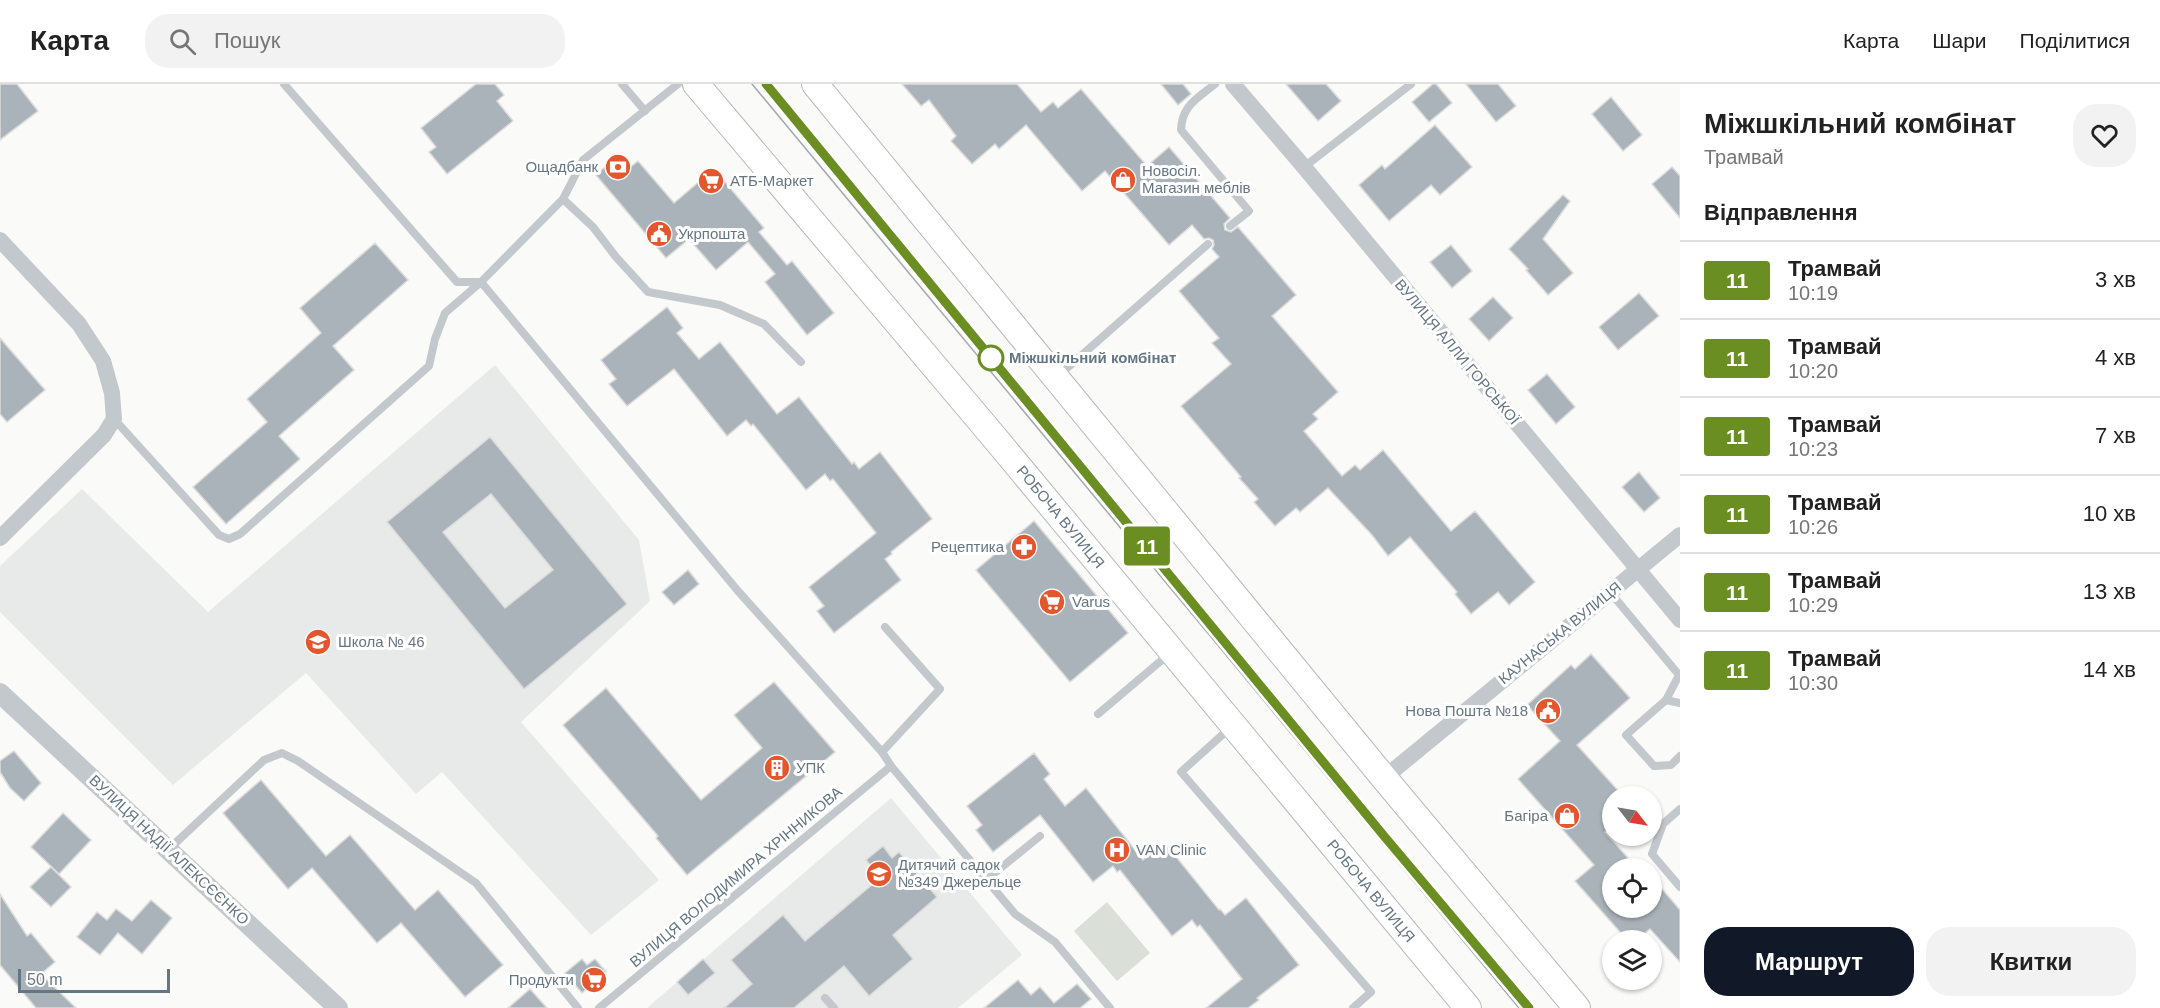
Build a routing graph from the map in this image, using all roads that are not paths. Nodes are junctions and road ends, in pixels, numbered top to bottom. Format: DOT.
graph roads {
  1 [pos="284,84"];
  2 [pos="622,84"];
  3 [pos="678,84"];
  4 [pos="696,84"];
  5 [pos="815,84"];
  6 [pos="1215,84"];
  7 [pos="1233,84"];
  8 [pos="1411,84"];
  9 [pos="645,111"];
  10 [pos="1304,167"];
  11 [pos="563,199"];
  12 [pos="1230,226"];
  13 [pos="0,240"];
  14 [pos="1208,244"];
  15 [pos="481,282"];
  16 [pos="801,362"];
  17 [pos="1055,378"];
  18 [pos="114,418"];
  19 [pos="1680,535"];
  20 [pos="0,538"];
  21 [pos="1637,570"];
  22 [pos="1610,592"];
  23 [pos="1680,620"];
  24 [pos="885,627"];
  25 [pos="1172,652"];
  26 [pos="0,693"];
  27 [pos="1666,700"];
  28 [pos="1680,703"];
  29 [pos="1098,714"];
  30 [pos="1233,725"];
  31 [pos="882,752"];
  32 [pos="1680,756"];
  33 [pos="891,766"];
  34 [pos="1384,778"];
  35 [pos="1680,809"];
  36 [pos="1040,836"];
  37 [pos="169,849"];
  38 [pos="986,880"];
  39 [pos="1680,887"];
  40 [pos="825,998"];
  41 [pos="338,1008"];
  42 [pos="578,1008"];
  43 [pos="599,1008"];
  44 [pos="834,1008"];
  45 [pos="1110,1008"];
  46 [pos="1353,1008"];
  47 [pos="1468,1008"];
  48 [pos="1577,1008"];
  1 -- 15 [label="lane"];
  2 -- 9 [label="lane"];
  3 -- 9 [label="lane"];
  4 -- 25 [label="main road, РОБОЧА ВУЛИЦЯ"];
  5 -- 17 [label="main road"];
  6 -- 12 [label="lane"];
  7 -- 10 [label="street, ВУЛИЦЯ АЛЛИ ГОРСЬКОЇ"];
  8 -- 10 [label="lane"];
  9 -- 11 [label="lane"];
  10 -- 21 [label="street, ВУЛИЦЯ АЛЛИ ГОРСЬКОЇ"];
  11 -- 15 [label="lane"];
  11 -- 16 [label="lane"];
  13 -- 18 [label="street"];
  14 -- 17 [label="lane"];
  15 -- 18 [label="lane"];
  15 -- 31 [label="lane"];
  17 -- 34 [label="main road"];
  18 -- 20 [label="street"];
  19 -- 21 [label="street, КАУНАСЬКА ВУЛИЦЯ"];
  21 -- 22 [label="street, КАУНАСЬКА ВУЛИЦЯ"];
  21 -- 23 [label="street, ВУЛИЦЯ АЛЛИ ГОРСЬКОЇ"];
  22 -- 27 [label="lane"];
  22 -- 34 [label="street, КАУНАСЬКА ВУЛИЦЯ"];
  24 -- 31 [label="lane"];
  25 -- 29 [label="lane"];
  25 -- 30 [label="main road, РОБОЧА ВУЛИЦЯ"];
  26 -- 37 [label="street, ВУЛИЦЯ НАДІЇ АЛЕКСЄЄНКО"];
  27 -- 28 [label="lane"];
  27 -- 32 [label="lane"];
  30 -- 46 [label="lane"];
  30 -- 47 [label="main road, РОБОЧА ВУЛИЦЯ"];
  31 -- 33 [label="lane"];
  33 -- 38 [label="lane"];
  33 -- 43 [label="lane, ВУЛИЦЯ ВОЛОДИМИРА ХРІННИКОВА"];
  34 -- 48 [label="main road"];
  35 -- 39 [label="lane"];
  36 -- 38 [label="lane"];
  37 -- 41 [label="street, ВУЛИЦЯ НАДІЇ АЛЕКСЄЄНКО"];
  37 -- 42 [label="lane"];
  38 -- 45 [label="lane"];
  40 -- 44 [label="lane"];
}
